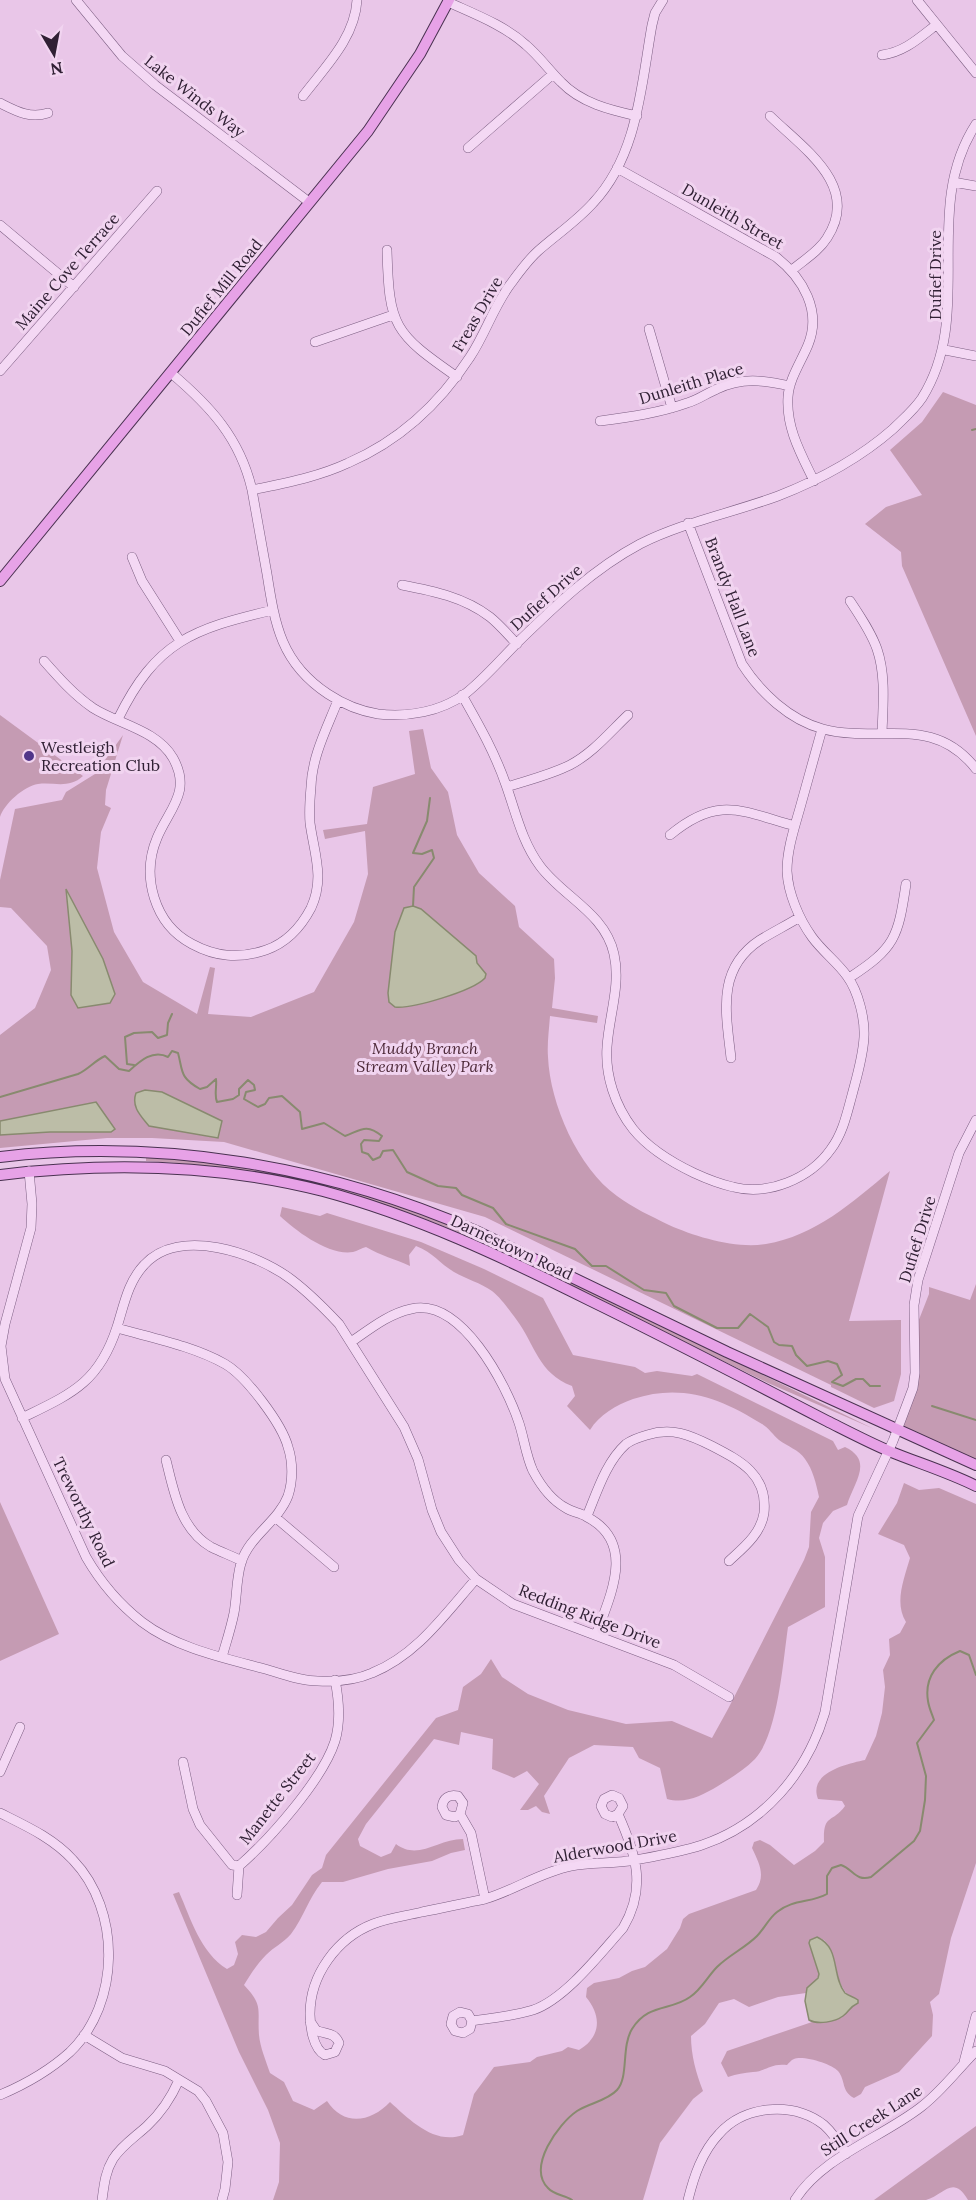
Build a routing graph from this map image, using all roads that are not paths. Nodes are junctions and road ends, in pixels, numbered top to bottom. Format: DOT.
graph roads {
  1 [pos="76,0"];
  2 [pos="357,0"];
  3 [pos="663,0"];
  4 [pos="917,0"];
  5 [pos="449,1"];
  6 [pos="936,25"];
  7 [pos="882,55"];
  8 [pos="976,73"];
  9 [pos="553,74"];
  10 [pos="303,96"];
  11 [pos="0,103"];
  12 [pos="48,113"];
  13 [pos="637,116"];
  14 [pos="770,116"];
  15 [pos="976,124"];
  16 [pos="468,148"];
  17 [pos="617,168"];
  18 [pos="953,182"];
  19 [pos="976,186"];
  20 [pos="157,191"];
  21 [pos="309,202"];
  22 [pos="0,225"];
  23 [pos="387,250"];
  24 [pos="792,270"];
  25 [pos="74,287"];
  26 [pos="393,315"];
  27 [pos="649,329"];
  28 [pos="315,342"];
  29 [pos="945,350"];
  30 [pos="976,356"];
  31 [pos="0,371"];
  32 [pos="171,372"];
  33 [pos="457,377"];
  34 [pos="790,386"];
  35 [pos="672,408"];
  36 [pos="600,421"];
  37 [pos="814,481"];
  38 [pos="252,490"];
  39 [pos="688,523"];
  40 [pos="132,557"];
  41 [pos="0,581"];
  42 [pos="402,585"];
  43 [pos="850,601"];
  44 [pos="273,610"];
  45 [pos="180,641"];
  46 [pos="517,644"];
  47 [pos="44,661"];
  48 [pos="462,695"];
  49 [pos="338,700"];
  50 [pos="628,714"];
  51 [pos="118,719"];
  52 [pos="822,729"];
  53 [pos="882,733"];
  54 [pos="976,769"];
  55 [pos="507,787"];
  56 [pos="795,826"];
  57 [pos="670,835"];
  58 [pos="906,885"];
  59 [pos="800,917"];
  60 [pos="849,978"];
  61 [pos="731,1058"];
  62 [pos="976,1120"];
  63 [pos="0,1157"];
  64 [pos="29,1171"];
  65 [pos="0,1175"];
  66 [pos="117,1328"];
  67 [pos="351,1342"];
  68 [pos="22,1418"];
  69 [pos="893,1440"];
  70 [pos="166,1460"];
  71 [pos="976,1465"];
  72 [pos="976,1486"];
  73 [pos="587,1516"];
  74 [pos="275,1517"];
  75 [pos="242,1561"];
  76 [pos="729,1561"];
  77 [pos="333,1567"];
  78 [pos="476,1580"];
  79 [pos="596,1635"];
  80 [pos="222,1657"];
  81 [pos="335,1680"];
  82 [pos="729,1697"];
  83 [pos="20,1727"];
  84 [pos="183,1762"];
  85 [pos="0,1772"];
  86 [pos="0,1813"];
  87 [pos="460,1814"];
  88 [pos="618,1814"];
  89 [pos="635,1860"];
  90 [pos="240,1866"];
  91 [pos="237,1895"];
  92 [pos="485,1899"];
  93 [pos="976,2016"];
  94 [pos="310,2021"];
  95 [pos="472,2021"];
  96 [pos="84,2035"];
  97 [pos="976,2051"];
  98 [pos="963,2064"];
  99 [pos="179,2080"];
  100 [pos="0,2095"];
  101 [pos="846,2154"];
  102 [pos="102,2200"];
  103 [pos="222,2200"];
  104 [pos="688,2200"];
  105 [pos="795,2200"];
  1 -- 21 [label="street, Lake Winds Way"];
  2 -- 10 [label="street"];
  3 -- 13 [label="street, Freas Drive"];
  4 -- 6 [label="street"];
  5 -- 9 [label="street"];
  5 -- 21 [label="main road, Dufief Mill Road"];
  6 -- 7 [label="street"];
  6 -- 8 [label="street"];
  9 -- 13 [label="street"];
  9 -- 16 [label="street"];
  11 -- 12 [label="street"];
  13 -- 17 [label="street, Freas Drive"];
  14 -- 24 [label="street"];
  15 -- 18 [label="street, Dufief Drive"];
  17 -- 24 [label="street, Dunleith Street"];
  17 -- 33 [label="street, Freas Drive"];
  18 -- 19 [label="street"];
  18 -- 29 [label="street, Dufief Drive"];
  20 -- 25 [label="street, Maine Cove Terrace"];
  21 -- 32 [label="main road, Dufief Mill Road"];
  22 -- 25 [label="street"];
  23 -- 26 [label="street"];
  24 -- 34 [label="street, Dunleith Street"];
  25 -- 31 [label="street, Maine Cove Terrace"];
  26 -- 28 [label="street"];
  26 -- 33 [label="street"];
  27 -- 35 [label="street"];
  29 -- 30 [label="street"];
  29 -- 37 [label="street, Dufief Drive"];
  32 -- 38 [label="street, Dufief Drive"];
  32 -- 41 [label="main road, Dufief Mill Road"];
  33 -- 38 [label="street, Freas Drive"];
  34 -- 35 [label="street, Dunleith Place"];
  34 -- 37 [label="street, Dunleith Street"];
  35 -- 36 [label="street, Dunleith Place"];
  37 -- 39 [label="street, Dufief Drive"];
  38 -- 44 [label="street, Dufief Drive"];
  39 -- 46 [label="street, Dufief Drive"];
  39 -- 52 [label="street, Brandy Hall Lane"];
  40 -- 45 [label="street"];
  42 -- 46 [label="street"];
  43 -- 53 [label="street"];
  44 -- 45 [label="street"];
  44 -- 49 [label="street, Dufief Drive"];
  45 -- 51 [label="street"];
  46 -- 48 [label="street, Dufief Drive"];
  47 -- 51 [label="street"];
  48 -- 49 [label="street, Dufief Drive"];
  48 -- 55 [label="street"];
  49 -- 51 [label="street"];
  50 -- 55 [label="street"];
  52 -- 53 [label="street, Brandy Hall Lane"];
  52 -- 56 [label="street"];
  53 -- 54 [label="street, Brandy Hall Lane"];
  55 -- 60 [label="street"];
  56 -- 57 [label="street"];
  56 -- 59 [label="street"];
  58 -- 60 [label="street"];
  59 -- 60 [label="street"];
  59 -- 61 [label="street"];
  62 -- 69 [label="street, Dufief Drive"];
  63 -- 69 [label="main road, Darnestown Road"];
  64 -- 65 [label="main road, Darnestown Road"];
  64 -- 68 [label="street, Treworthy Road"];
  64 -- 69 [label="main road, Darnestown Road"];
  66 -- 67 [label="street, Redding Ridge Drive"];
  66 -- 68 [label="street, Redding Ridge Drive"];
  66 -- 74 [label="street"];
  67 -- 73 [label="street"];
  67 -- 78 [label="street, Redding Ridge Drive"];
  68 -- 80 [label="street, Treworthy Road"];
  69 -- 71 [label="main road, Darnestown Road"];
  69 -- 72 [label="main road, Darnestown Road"];
  69 -- 89 [label="street, Alderwood Drive"];
  70 -- 75 [label="street"];
  73 -- 76 [label="street"];
  73 -- 79 [label="street"];
  74 -- 75 [label="street"];
  74 -- 77 [label="street"];
  75 -- 80 [label="street"];
  78 -- 79 [label="street, Redding Ridge Drive"];
  78 -- 81 [label="street, Treworthy Road"];
  79 -- 82 [label="street, Redding Ridge Drive"];
  80 -- 81 [label="street, Treworthy Road"];
  81 -- 90 [label="street, Manette Street"];
  83 -- 85 [label="street"];
  84 -- 90 [label="street"];
  86 -- 96 [label="street"];
  87 -- 92 [label="street"];
  88 -- 89 [label="street"];
  89 -- 92 [label="street, Alderwood Drive"];
  89 -- 95 [label="street"];
  90 -- 91 [label="street, Manette Street"];
  92 -- 94 [label="street, Alderwood Drive"];
  93 -- 98 [label="street, Still Creek Lane"];
  96 -- 99 [label="street"];
  96 -- 100 [label="street"];
  97 -- 98 [label="street, Still Creek Lane"];
  98 -- 101 [label="street, Still Creek Lane"];
  99 -- 102 [label="street"];
  99 -- 103 [label="street"];
  101 -- 104 [label="street"];
  101 -- 105 [label="street, Still Creek Lane"];
}
